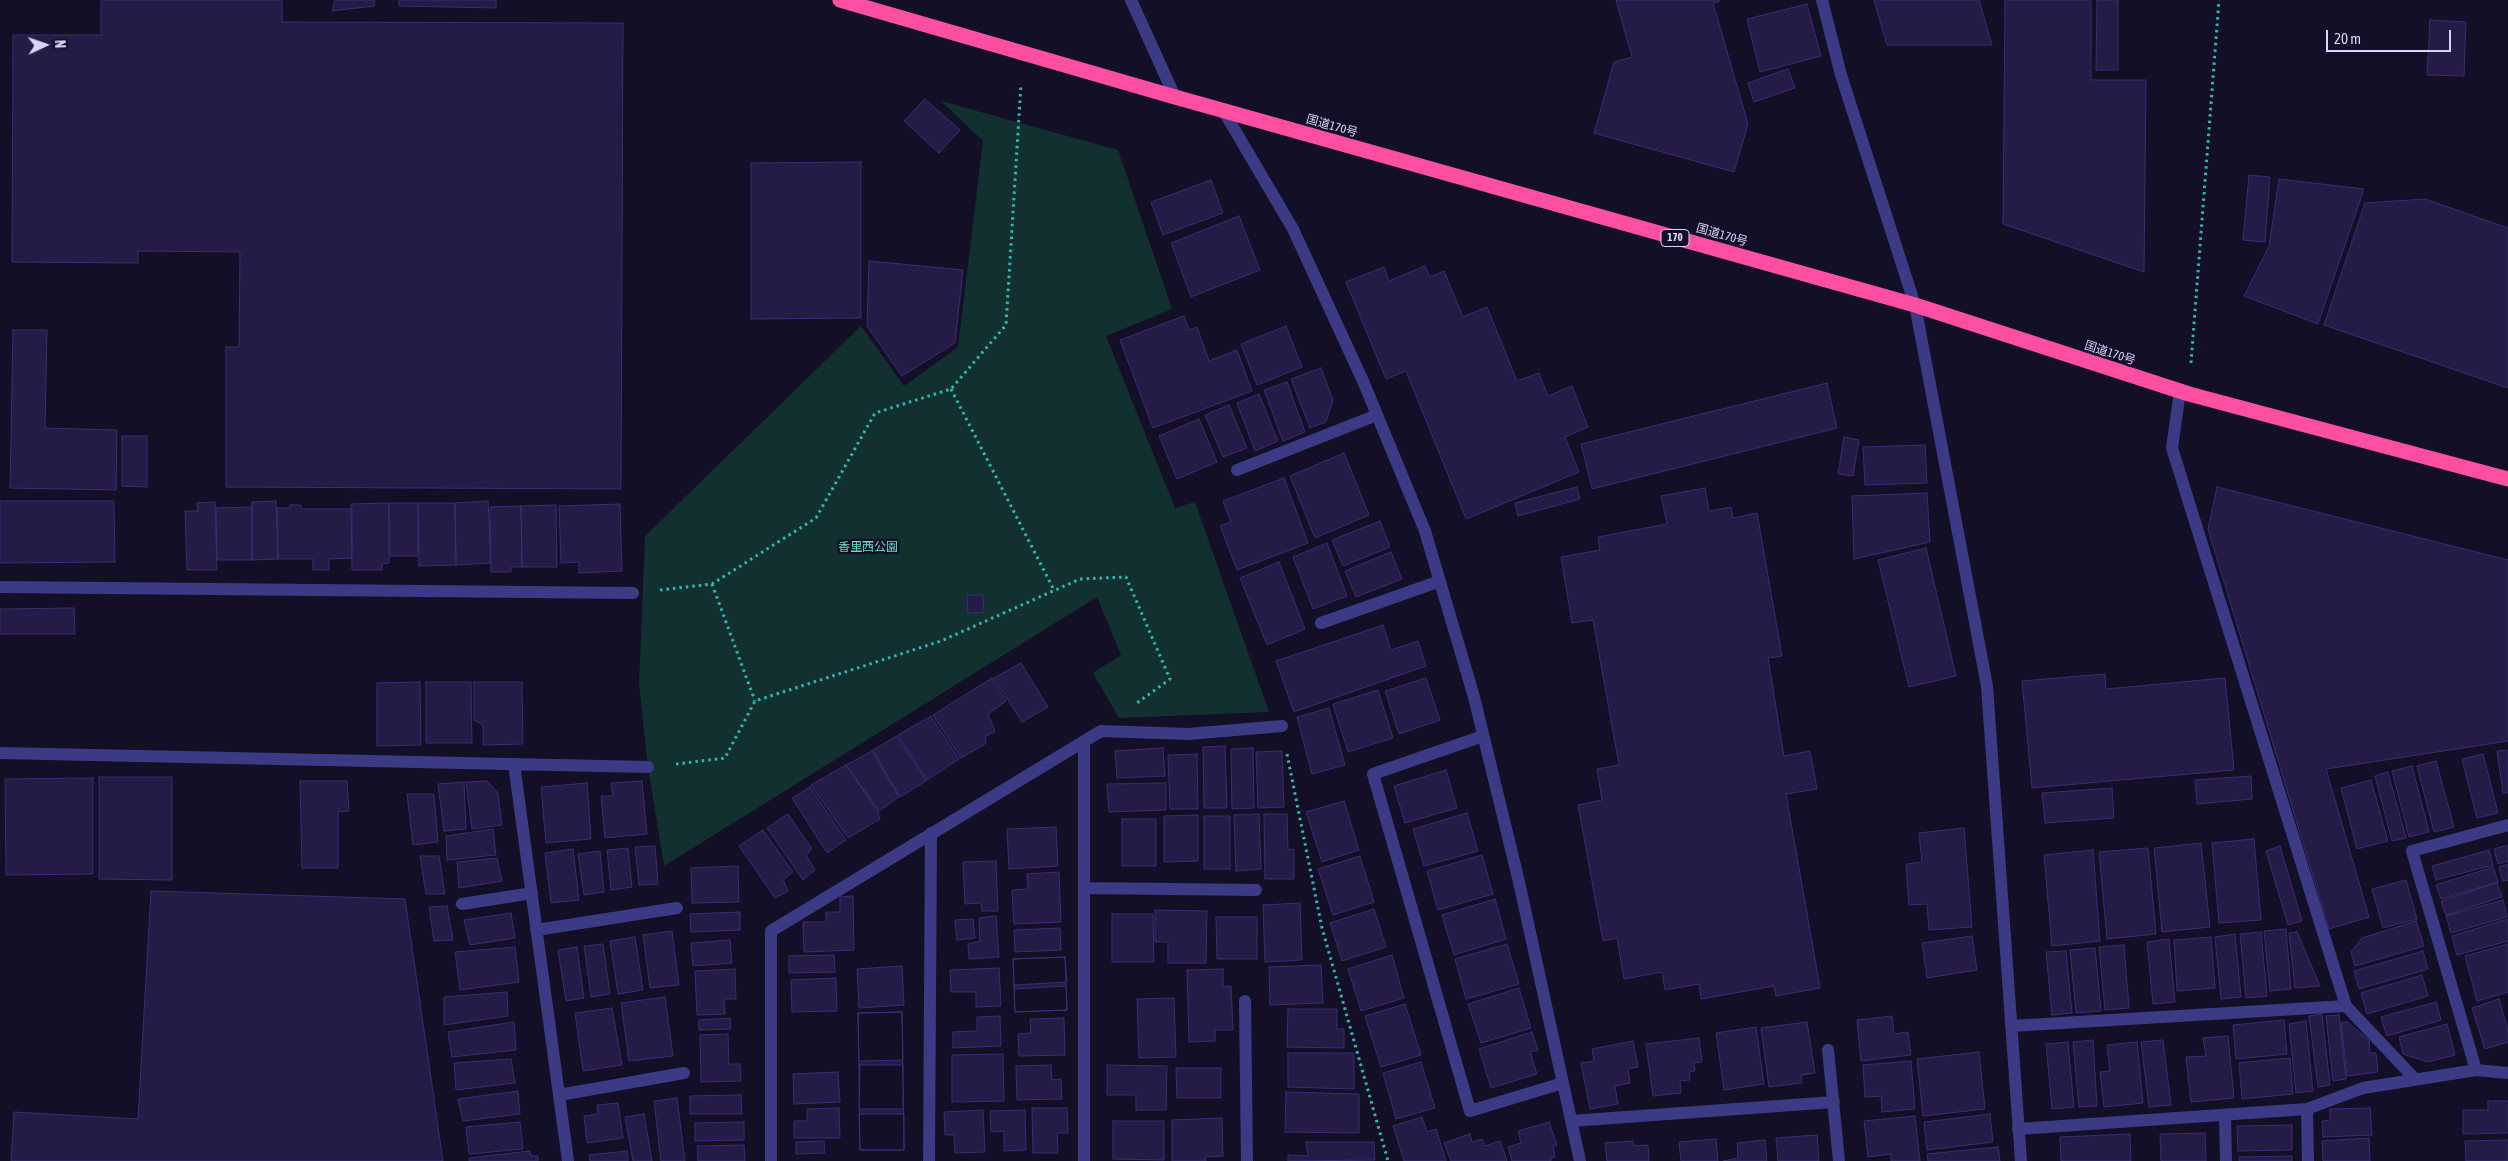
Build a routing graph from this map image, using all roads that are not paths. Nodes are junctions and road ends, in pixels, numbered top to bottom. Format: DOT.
graph roads {
  1 [pos="840,0"];
  2 [pos="1131,0"];
  3 [pos="1822,0"];
  4 [pos="1175,97"];
  5 [pos="1223,110"];
  6 [pos="1915,305"];
  7 [pos="2184,392"];
  8 [pos="1377,415"];
  9 [pos="1237,470"];
  10 [pos="2508,479"];
  11 [pos="1440,581"];
  12 [pos="0,587"];
  13 [pos="633,593"];
  14 [pos="1321,623"];
  15 [pos="1282,726"];
  16 [pos="1483,736"];
  17 [pos="1084,741"];
  18 [pos="0,753"];
  19 [pos="514,764"];
  20 [pos="648,767"];
  21 [pos="2508,825"];
  22 [pos="931,833"];
  23 [pos="1084,888"];
  24 [pos="1256,890"];
  25 [pos="532,893"];
  26 [pos="462,904"];
  27 [pos="677,908"];
  28 [pos="536,930"];
  29 [pos="1245,1001"];
  30 [pos="2346,1006"];
  31 [pos="2011,1026"];
  32 [pos="1828,1050"];
  33 [pos="2476,1070"];
  34 [pos="684,1073"];
  35 [pos="2508,1073"];
  36 [pos="2415,1079"];
  37 [pos="1562,1083"];
  38 [pos="559,1095"];
  39 [pos="1834,1102"];
  40 [pos="2307,1110"];
  41 [pos="2225,1115"];
  42 [pos="1571,1121"];
  43 [pos="2018,1129"];
  44 [pos="568,1161"];
  45 [pos="771,1161"];
  46 [pos="929,1161"];
  47 [pos="1084,1161"];
  48 [pos="1247,1161"];
  49 [pos="1580,1161"];
  50 [pos="1839,1161"];
  51 [pos="2020,1161"];
  52 [pos="2226,1161"];
  53 [pos="2308,1161"];
  1 -- 4 [label="highway, 国道170号 / 170"];
  2 -- 4 [label="street"];
  3 -- 6 [label="street"];
  4 -- 5 [label="highway, 国道170号 / 170"];
  5 -- 6 [label="highway, 国道170号 / 170"];
  5 -- 8 [label="street"];
  6 -- 7 [label="highway, 国道170号 / 170"];
  6 -- 31 [label="street"];
  7 -- 10 [label="highway, 国道170号 / 170"];
  7 -- 30 [label="street"];
  8 -- 9 [label="street"];
  8 -- 11 [label="street"];
  11 -- 14 [label="street"];
  11 -- 16 [label="street"];
  12 -- 13 [label="street"];
  15 -- 17 [label="street"];
  16 -- 37 [label="street"];
  16 -- 37 [label="street"];
  17 -- 22 [label="street"];
  17 -- 23 [label="street"];
  18 -- 19 [label="street"];
  19 -- 20 [label="street"];
  19 -- 25 [label="street"];
  21 -- 33 [label="street"];
  22 -- 45 [label="street"];
  22 -- 46 [label="street"];
  23 -- 24 [label="street"];
  23 -- 47 [label="street"];
  25 -- 26 [label="street"];
  25 -- 28 [label="street"];
  27 -- 28 [label="street"];
  28 -- 38 [label="street"];
  29 -- 48 [label="street"];
  30 -- 31 [label="street"];
  30 -- 36 [label="street"];
  31 -- 43 [label="street"];
  32 -- 39 [label="street"];
  33 -- 35 [label="street"];
  33 -- 36 [label="street"];
  34 -- 38 [label="street"];
  36 -- 40 [label="street"];
  37 -- 42 [label="street"];
  38 -- 44 [label="street"];
  39 -- 42 [label="street"];
  39 -- 50 [label="street"];
  40 -- 41 [label="street"];
  40 -- 53 [label="street"];
  41 -- 43 [label="street"];
  41 -- 52 [label="street"];
  42 -- 49 [label="street"];
  43 -- 51 [label="street"];
}
